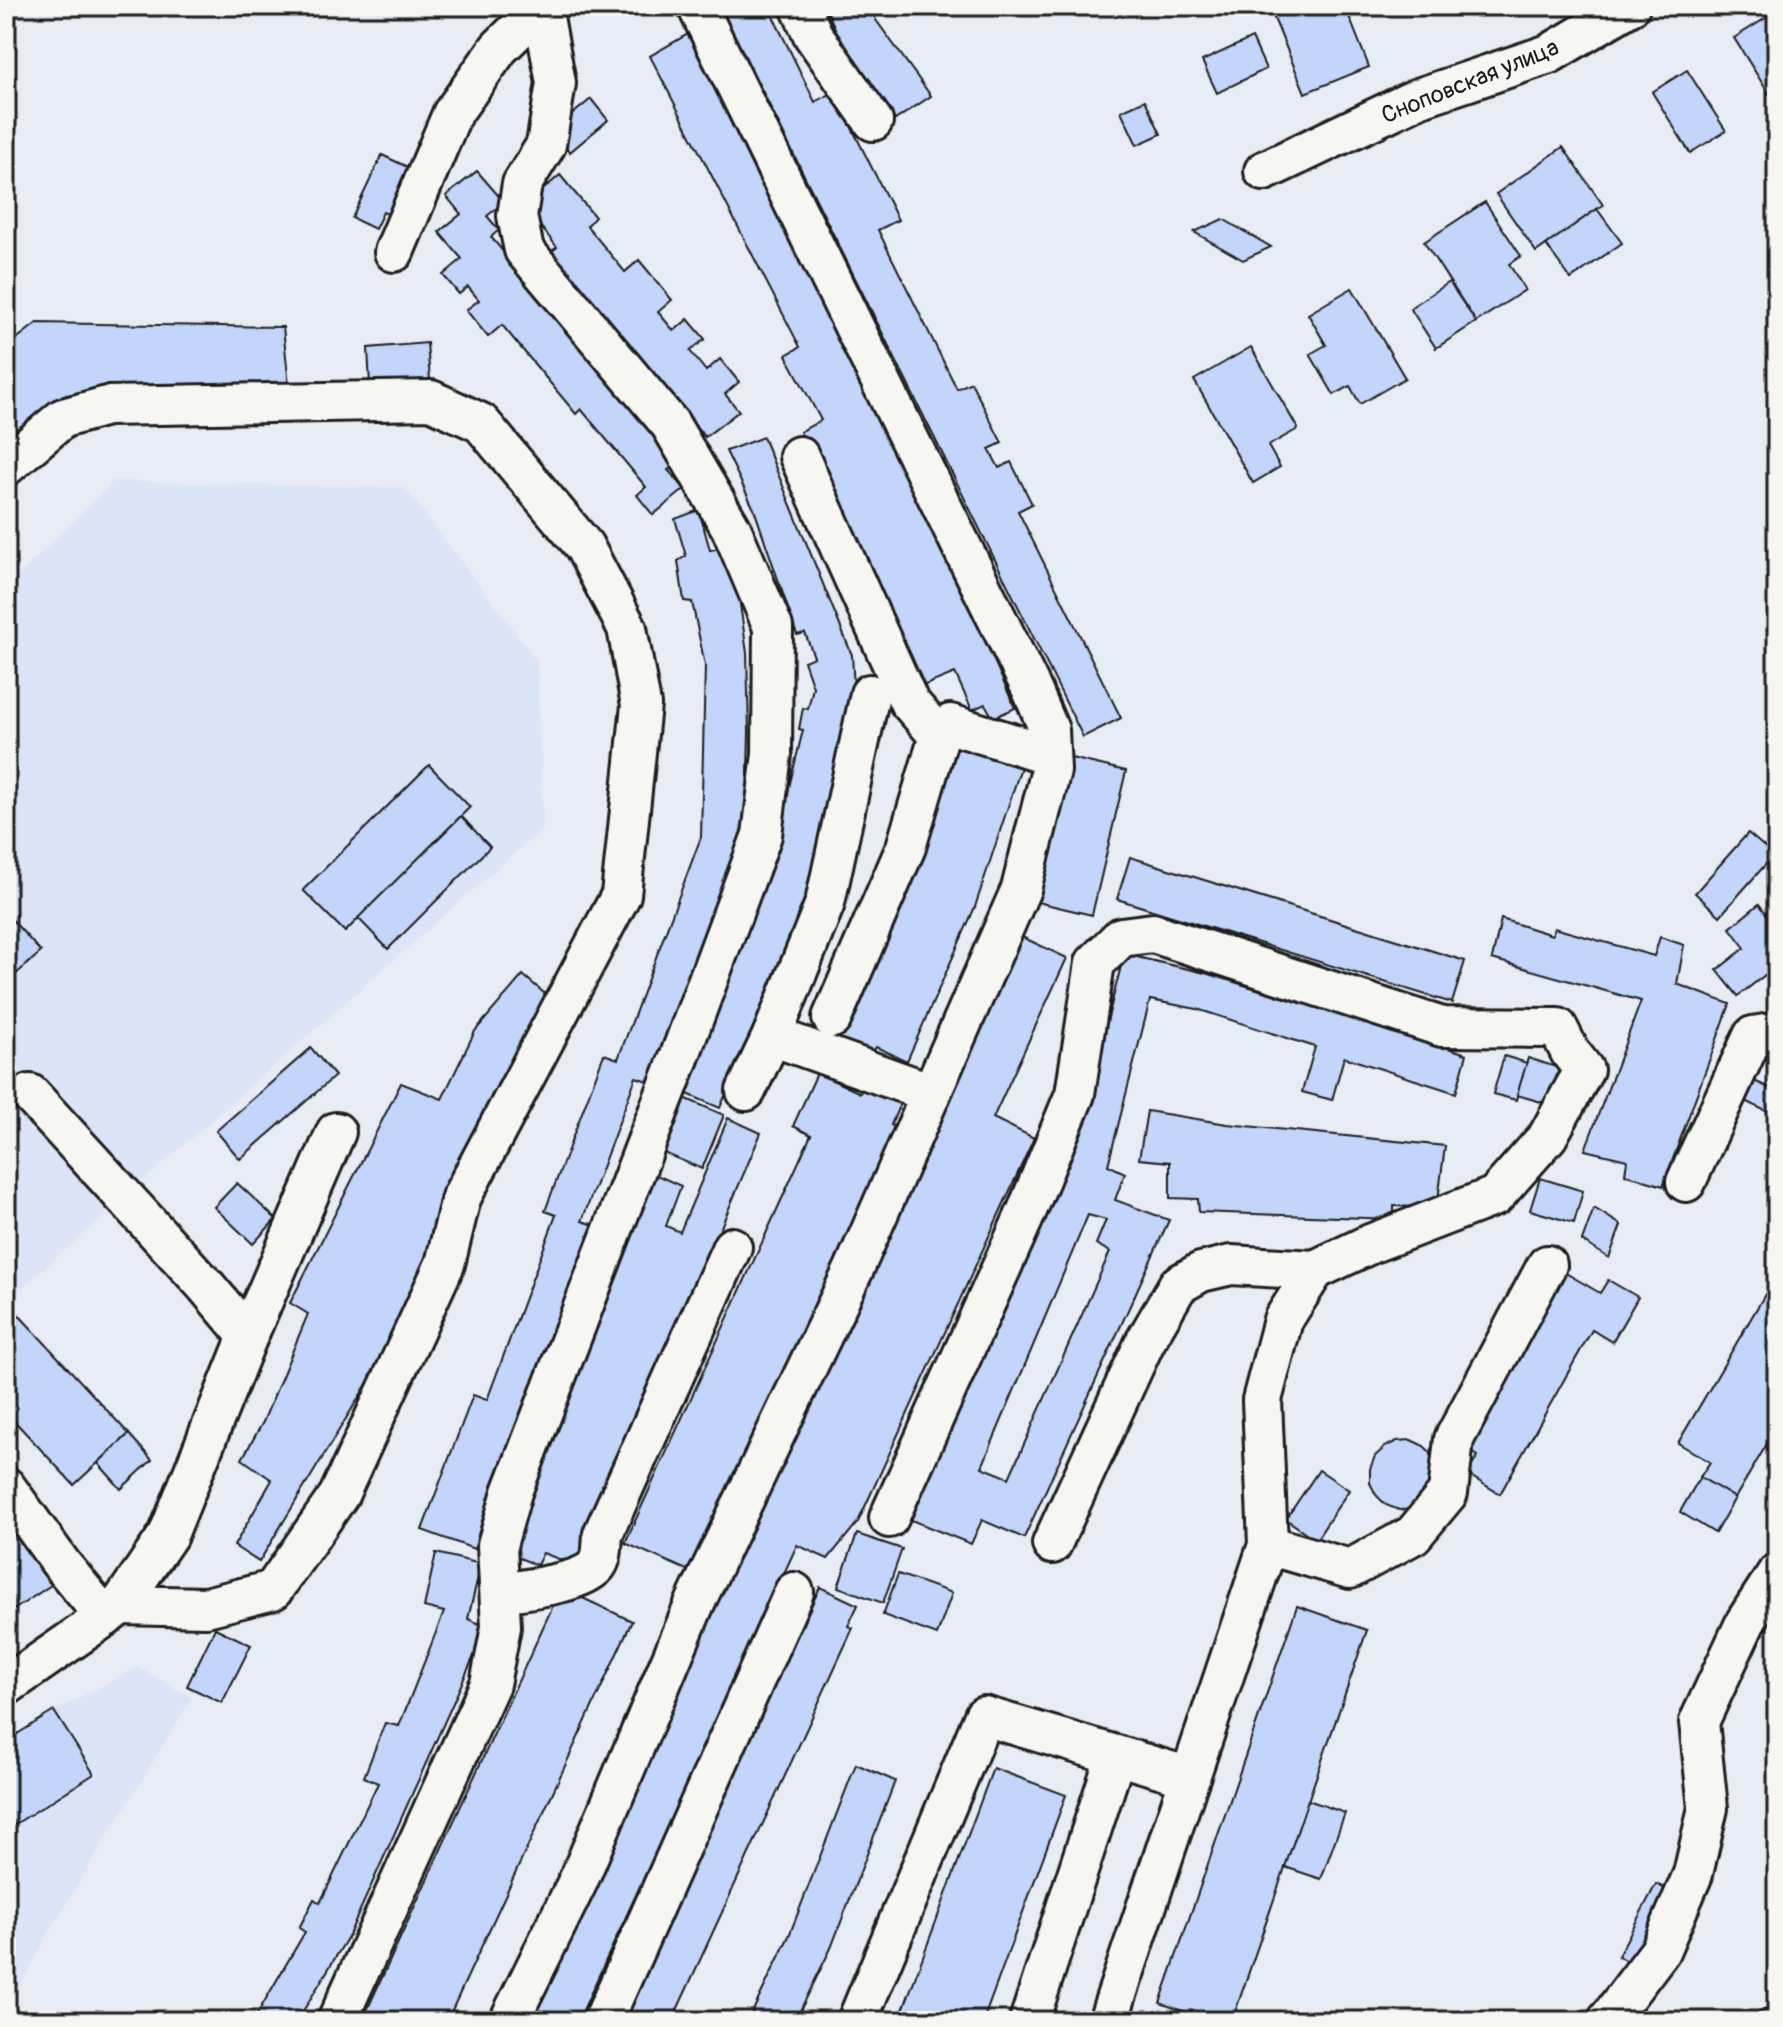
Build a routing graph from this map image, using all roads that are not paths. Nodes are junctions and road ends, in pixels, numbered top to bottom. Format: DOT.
graph roads {
  1 [pos="542,6"];
  2 [pos="697,6"];
  3 [pos="800,6"];
  4 [pos="1630,6"];
  5 [pos="873,121"];
  6 [pos="1264,171"];
  7 [pos="394,252"];
  8 [pos="799,456"];
  9 [pos="6,466"];
  10 [pos="870,694"];
  11 [pos="939,736"];
  12 [pos="1050,755"];
  13 [pos="832,1018"];
  14 [pos="1777,1032"];
  15 [pos="772,1036"];
  16 [pos="746,1091"];
  17 [pos="931,1093"];
  18 [pos="30,1094"];
  19 [pos="336,1132"];
  20 [pos="1686,1182"];
  21 [pos="732,1247"];
  22 [pos="1547,1265"];
  23 [pos="1315,1270"];
  24 [pos="248,1336"];
  25 [pos="6,1487"];
  26 [pos="889,1518"];
  27 [pos="1052,1544"];
  28 [pos="1268,1545"];
  29 [pos="1777,1573"];
  30 [pos="794,1592"];
  31 [pos="500,1593"];
  32 [pos="113,1611"];
  33 [pos="6,1686"];
  34 [pos="1116,1755"];
  35 [pos="1190,1777"];
  36 [pos="1110,2015"];
  37 [pos="337,2021"];
  38 [pos="509,2021"];
  39 [pos="603,2021"];
  40 [pos="857,2021"];
  41 [pos="1029,2021"];
  42 [pos="1607,2021"];
  1 -- 7 [label="street"];
  1 -- 31 [label="street"];
  2 -- 12 [label="street"];
  3 -- 5 [label="street"];
  4 -- 6 [label="street, Сноповская улица"];
  8 -- 11 [label="street"];
  9 -- 32 [label="street"];
  10 -- 15 [label="street"];
  11 -- 12 [label="street"];
  11 -- 13 [label="street"];
  12 -- 17 [label="street"];
  14 -- 20 [label="street"];
  15 -- 16 [label="street"];
  15 -- 17 [label="street"];
  17 -- 38 [label="street"];
  18 -- 24 [label="street"];
  19 -- 24 [label="street"];
  21 -- 31 [label="street"];
  22 -- 28 [label="street"];
  23 -- 26 [label="street"];
  23 -- 27 [label="street"];
  23 -- 28 [label="street"];
  24 -- 32 [label="street"];
  25 -- 32 [label="street"];
  28 -- 35 [label="street"];
  29 -- 42 [label="street"];
  30 -- 39 [label="street"];
  31 -- 37 [label="street"];
  32 -- 33 [label="street"];
  34 -- 35 [label="street"];
  34 -- 40 [label="street"];
  34 -- 41 [label="street"];
  35 -- 36 [label="street"];
}
